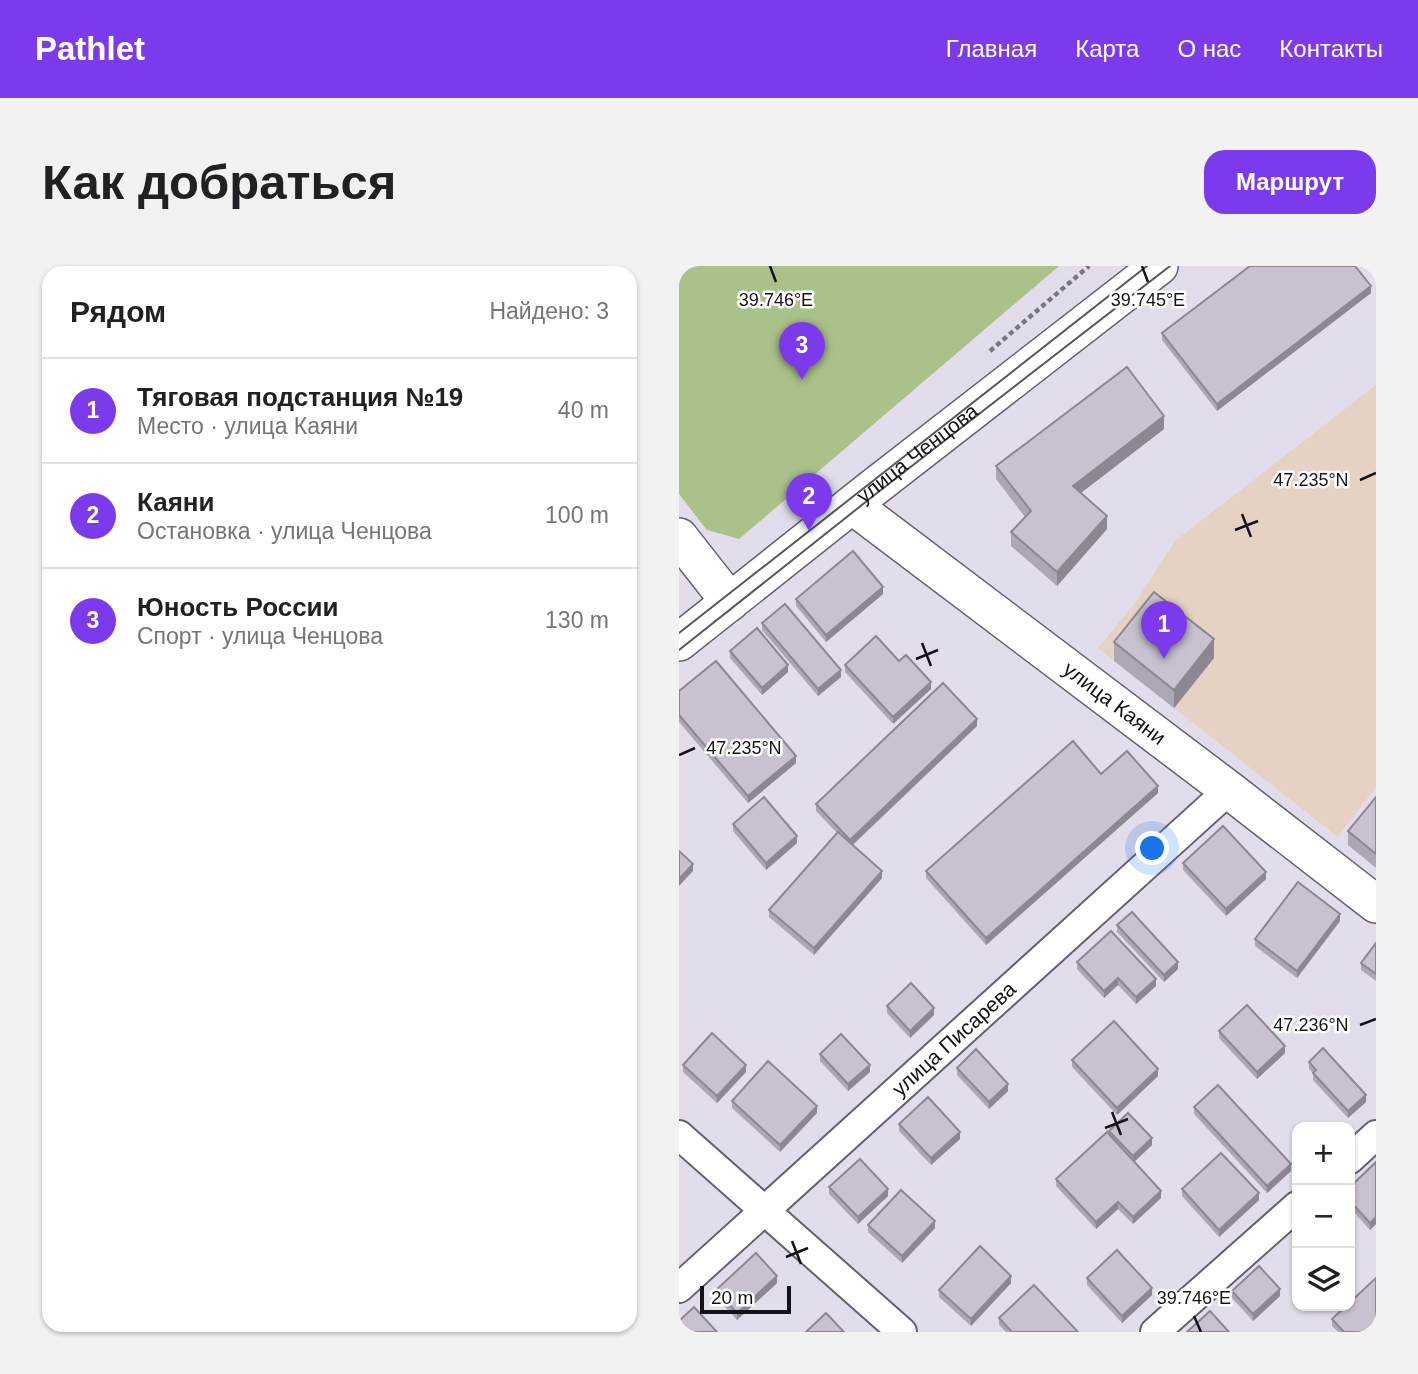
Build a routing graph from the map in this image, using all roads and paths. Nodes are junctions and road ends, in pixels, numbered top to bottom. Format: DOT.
graph roads {
  1 [pos="1159,266"];
  2 [pos="852,505"];
  3 [pos="679,537"];
  4 [pos="730,602"];
  5 [pos="679,642"];
  6 [pos="1229,790"];
  7 [pos="1376,904"];
  8 [pos="679,1135"];
  9 [pos="1376,1135"];
  10 [pos="1355,1154"];
  11 [pos="1292,1210"];
  12 [pos="766,1212"];
  13 [pos="679,1288"];
  14 [pos="902,1332"];
  15 [pos="1156,1332"];
  1 -- 2 [label="street, улица Ченцова"];
  2 -- 4 [label="street, улица Ченцова"];
  2 -- 6 [label="street, улица Каяни"];
  3 -- 4 [label="street"];
  4 -- 5 [label="street, улица Ченцова"];
  6 -- 7 [label="street, улица Каяни"];
  6 -- 12 [label="street, улица Писарева"];
  8 -- 12 [label="street"];
  9 -- 10 [label="street"];
  11 -- 15 [label="street"];
  12 -- 13 [label="street, улица Писарева"];
  12 -- 14 [label="street"];
}
